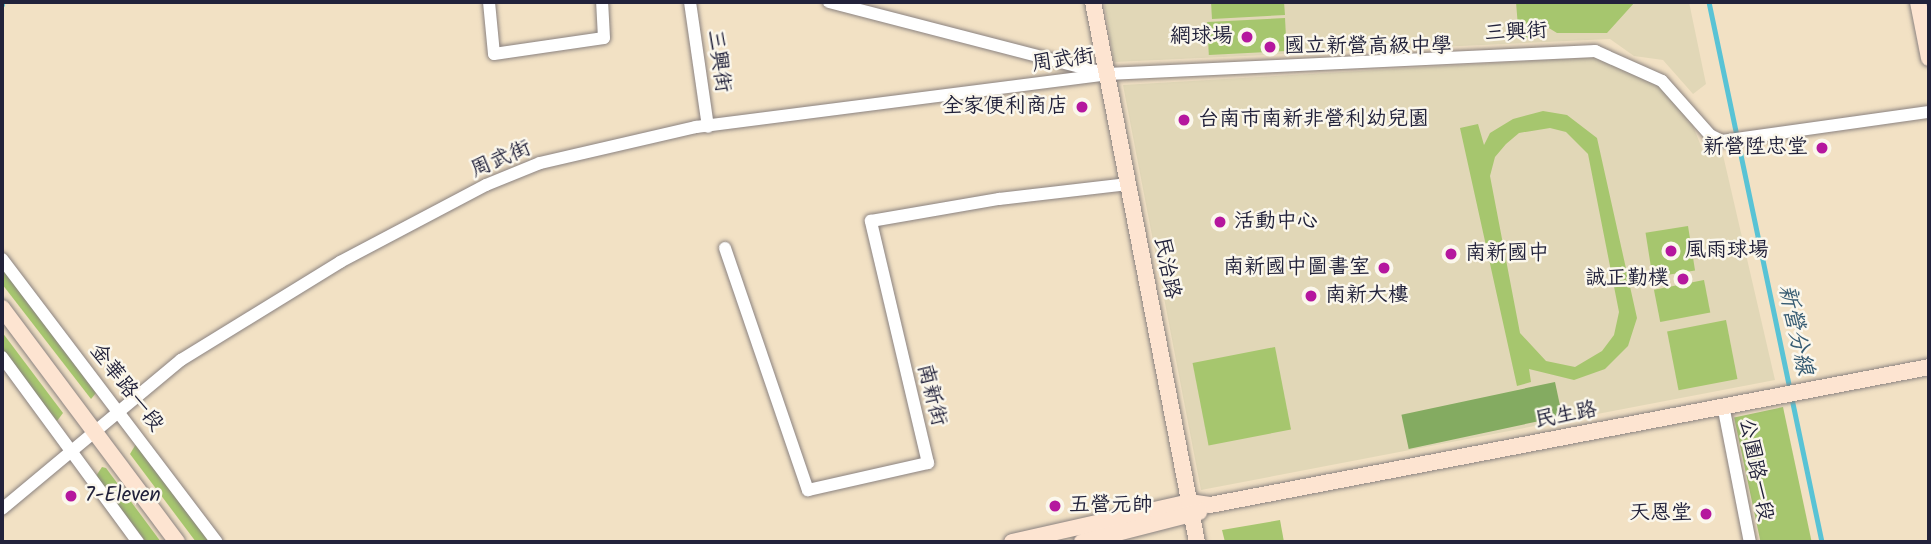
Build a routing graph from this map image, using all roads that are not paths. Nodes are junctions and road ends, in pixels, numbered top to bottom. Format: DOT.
graph roads {
  1 [pos="489,2"];
  2 [pos="602,2"];
  3 [pos="690,2"];
  4 [pos="829,2"];
  5 [pos="1093,2"];
  6 [pos="1918,2"];
  7 [pos="1929,58"];
  8 [pos="1107,74"];
  9 [pos="1929,112"];
  10 [pos="708,127"];
  11 [pos="1128,184"];
  12 [pos="725,248"];
  13 [pos="2,258"];
  14 [pos="2,309"];
  15 [pos="2,357"];
  16 [pos="1929,367"];
  17 [pos="1723,405"];
  18 [pos="120,413"];
  19 [pos="96,431"];
  20 [pos="74,453"];
  21 [pos="2,509"];
  22 [pos="1191,510"];
  23 [pos="138,542"];
  24 [pos="177,542"];
  25 [pos="217,542"];
  26 [pos="1012,542"];
  27 [pos="1082,542"];
  28 [pos="1197,542"];
  29 [pos="1750,542"];
  1 -- 2 [label="street"];
  3 -- 10 [label="street, 三興街"];
  4 -- 8 [label="street, 三興街"];
  5 -- 8 [label="street, 民治路"];
  6 -- 7 [label="street"];
  8 -- 9 [label="street, 三興街"];
  8 -- 10 [label="street, 周武街"];
  8 -- 11 [label="street, 民治路"];
  10 -- 18 [label="street, 周武街"];
  11 -- 12 [label="street, 南新街"];
  11 -- 22 [label="street, 民治路"];
  13 -- 18 [label="street, 金華路一段"];
  14 -- 19 [label="street"];
  15 -- 20 [label="street"];
  16 -- 17 [label="street, 民生路"];
  17 -- 22 [label="street, 民生路"];
  17 -- 29 [label="street, 公園路一段"];
  18 -- 19 [label="street, 周武街"];
  18 -- 25 [label="street, 金華路一段"];
  19 -- 20 [label="street, 周武街"];
  19 -- 24 [label="street"];
  20 -- 21 [label="street, 周武街"];
  20 -- 23 [label="street"];
  22 -- 26 [label="street, 民生路"];
  22 -- 27 [label="street, 民生路"];
  22 -- 28 [label="street, 民治路"];
}
